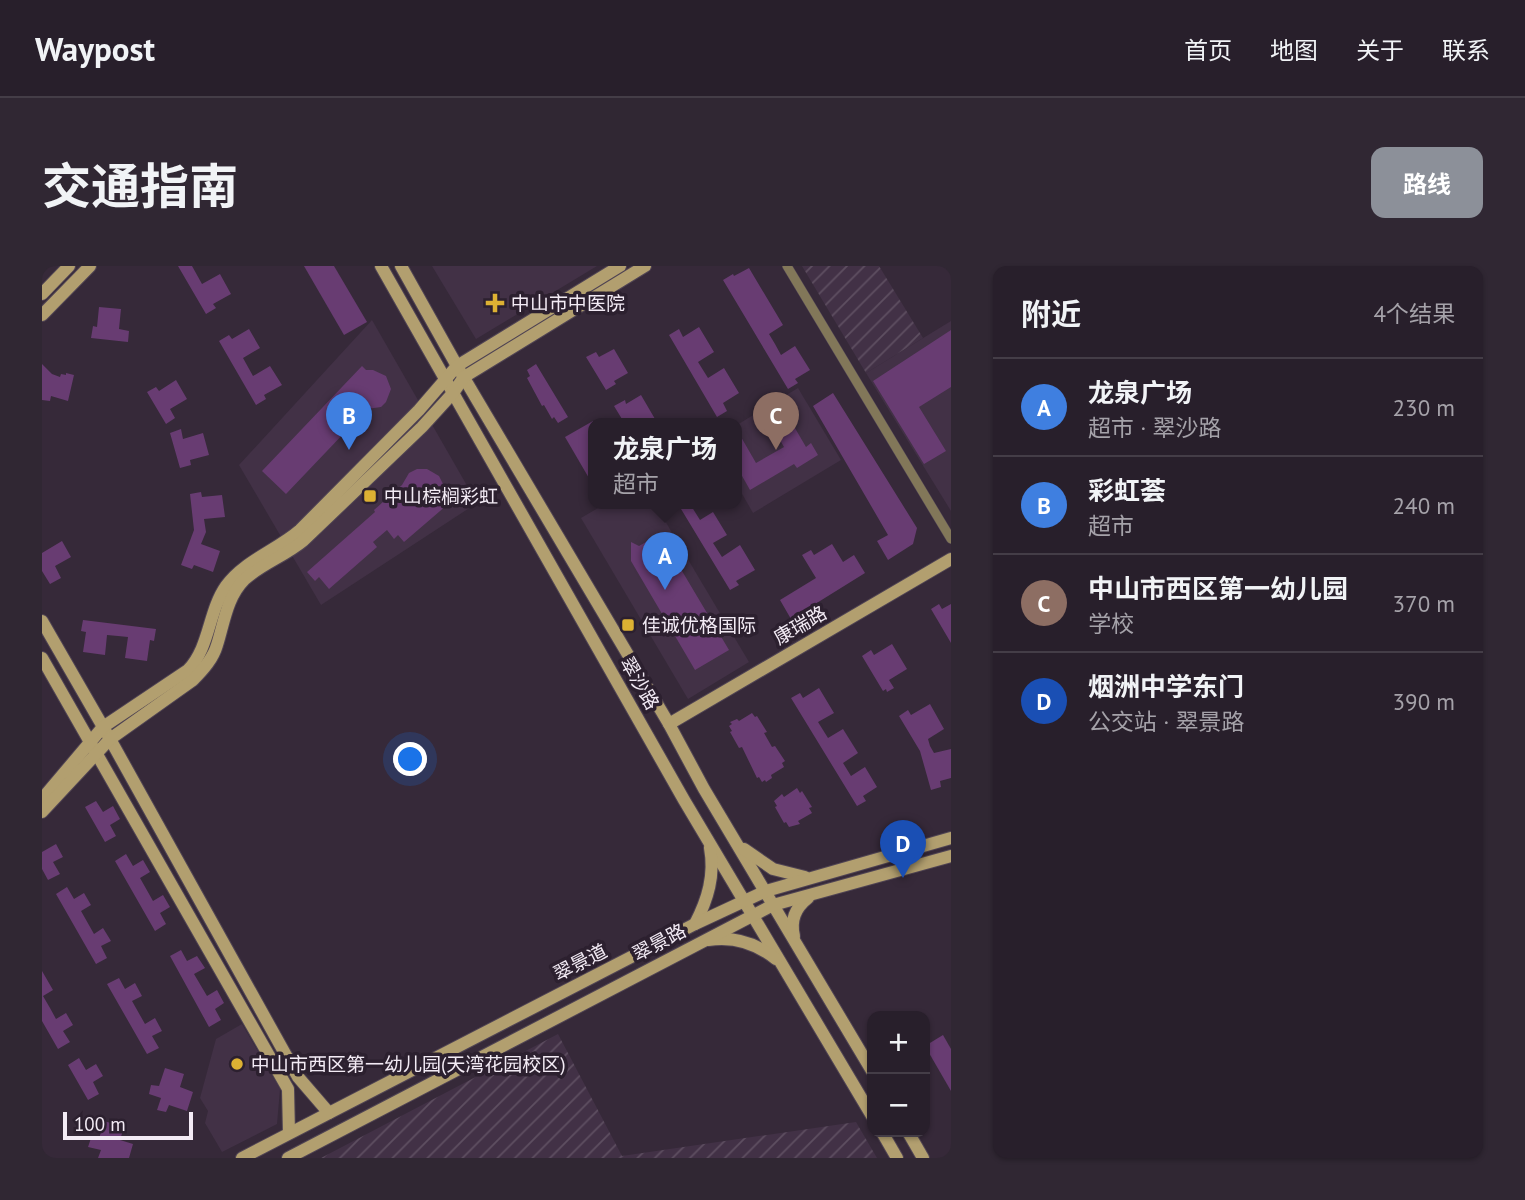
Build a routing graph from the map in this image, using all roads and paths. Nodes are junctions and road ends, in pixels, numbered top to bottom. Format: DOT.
graph roads {
  1 [pos="69,266"];
  2 [pos="90,266"];
  3 [pos="381,266"];
  4 [pos="401,266"];
  5 [pos="620,266"];
  6 [pos="645,266"];
  7 [pos="787,266"];
  8 [pos="42,293"];
  9 [pos="42,315"];
  10 [pos="460,371"];
  11 [pos="445,379"];
  12 [pos="453,394"];
  13 [pos="347,490"];
  14 [pos="951,539"];
  15 [pos="951,559"];
  16 [pos="42,621"];
  17 [pos="42,658"];
  18 [pos="668,724"];
  19 [pos="107,733"];
  20 [pos="95,747"];
  21 [pos="704,789"];
  22 [pos="42,799"];
  23 [pos="684,800"];
  24 [pos="42,812"];
  25 [pos="732,835"];
  26 [pos="951,838"];
  27 [pos="709,840"];
  28 [pos="951,856"];
  29 [pos="813,878"];
  30 [pos="766,891"];
  31 [pos="814,895"];
  32 [pos="745,901"];
  33 [pos="773,905"];
  34 [pos="753,915"];
  35 [pos="695,924"];
  36 [pos="795,940"];
  37 [pos="701,942"];
  38 [pos="780,962"];
  39 [pos="811,967"];
  40 [pos="788,976"];
  41 [pos="867,1062"];
  42 [pos="867,1108"];
  43 [pos="329,1113"];
  44 [pos="289,1133"];
  45 [pos="884,1137"];
  46 [pos="911,1137"];
  47 [pos="242,1158"];
  48 [pos="288,1158"];
  49 [pos="897,1158"];
  50 [pos="923,1158"];
  1 -- 8 [label="main road"];
  2 -- 9 [label="main road"];
  3 -- 11 [label="main road, 翠沙路"];
  4 -- 10 [label="main road, 翠沙路"];
  5 -- 10 [label="main road"];
  6 -- 10 [label="main road"];
  7 -- 14 [label="street"];
  10 -- 11 [label="main road"];
  10 -- 12 [label="main road"];
  10 -- 18 [label="main road, 翠沙路"];
  11 -- 12 [label="main road, 翠沙路"];
  11 -- 13 [label="main road"];
  12 -- 13 [label="main road"];
  12 -- 23 [label="main road, 翠沙路"];
  13 -- 19 [label="main road"];
  15 -- 18 [label="main road, 康瑞路"];
  16 -- 19 [label="main road"];
  17 -- 20 [label="main road"];
  18 -- 21 [label="main road, 翠沙路"];
  19 -- 20 [label="main road"];
  19 -- 43 [label="main road"];
  20 -- 22 [label="main road"];
  20 -- 24 [label="main road"];
  20 -- 44 [label="main road"];
  21 -- 23 [label="main road"];
  21 -- 25 [label="main road, 翠沙路"];
  23 -- 27 [label="main road, 翠沙路"];
  25 -- 29 [label="main road"];
  25 -- 30 [label="main road, 翠沙路"];
  26 -- 29 [label="main road, 翠景道"];
  27 -- 32 [label="main road, 翠沙路"];
  27 -- 35 [label="main road"];
  28 -- 31 [label="main road, 翠景路"];
  29 -- 30 [label="main road, 翠景道"];
  30 -- 32 [label="main road, 翠景道"];
  30 -- 33 [label="main road, 翠沙路"];
  31 -- 33 [label="main road, 翠景路"];
  31 -- 36 [label="main road"];
  32 -- 34 [label="main road, 翠沙路"];
  32 -- 35 [label="main road, 翠景道"];
  33 -- 34 [label="main road, 翠景路"];
  33 -- 36 [label="main road, 翠沙路"];
  34 -- 37 [label="main road, 翠景路"];
  34 -- 38 [label="main road, 翠沙路"];
  35 -- 43 [label="main road, 翠景道"];
  36 -- 39 [label="main road, 翠沙路"];
  37 -- 38 [label="main road"];
  37 -- 48 [label="main road, 翠景路"];
  38 -- 40 [label="main road, 翠沙路"];
  39 -- 40 [label="main road"];
  39 -- 41 [label="main road, 翠沙路"];
  40 -- 42 [label="main road, 翠沙路"];
  43 -- 44 [label="main road, 翠景道"];
  44 -- 47 [label="main road, 翠景道"];
  45 -- 49 [label="main road"];
  46 -- 50 [label="main road"];
}
